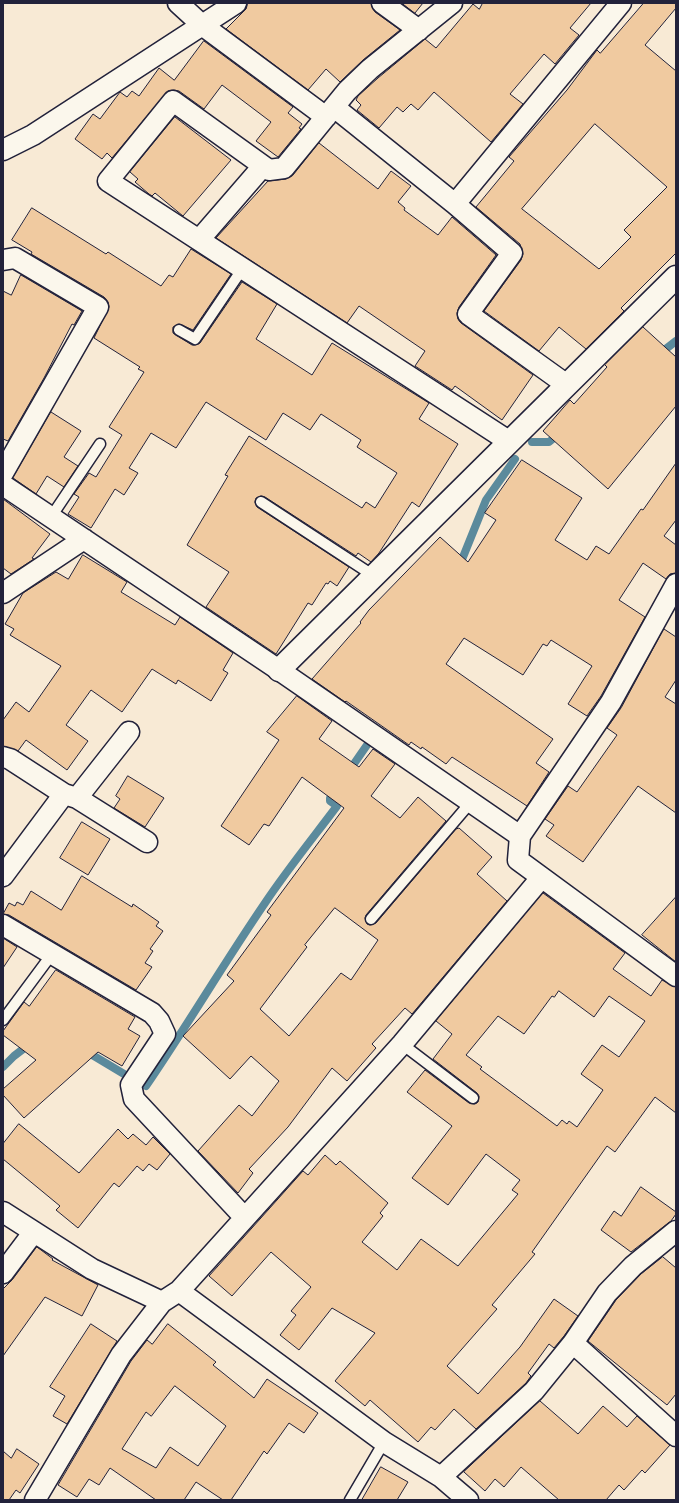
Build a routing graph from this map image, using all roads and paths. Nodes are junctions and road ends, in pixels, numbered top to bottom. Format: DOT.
graph roads {
  1 [pos="178,3"];
  2 [pos="236,3"];
  3 [pos="382,3"];
  4 [pos="452,3"];
  5 [pos="620,3"];
  6 [pos="202,25"];
  7 [pos="419,30"];
  8 [pos="330,112"];
  9 [pos="3,150"];
  10 [pos="263,166"];
  11 [pos="455,204"];
  12 [pos="199,240"];
  13 [pos="3,260"];
  14 [pos="243,268"];
  15 [pos="676,277"];
  16 [pos="179,330"];
  17 [pos="567,385"];
  18 [pos="510,442"];
  19 [pos="100,444"];
  20 [pos="3,473"];
  21 [pos="3,485"];
  22 [pos="261,502"];
  23 [pos="51,517"];
  24 [pos="84,539"];
  25 [pos="374,576"];
  26 [pos="675,589"];
  27 [pos="3,593"];
  28 [pos="279,670"];
  29 [pos="129,732"];
  30 [pos="3,757"];
  31 [pos="70,796"];
  32 [pos="471,802"];
  33 [pos="520,836"];
  34 [pos="147,842"];
  35 [pos="3,876"];
  36 [pos="541,878"];
  37 [pos="371,919"];
  38 [pos="3,925"];
  39 [pos="52,954"];
  40 [pos="676,976"];
  41 [pos="3,1020"];
  42 [pos="402,1044"];
  43 [pos="473,1098"];
  44 [pos="3,1212"];
  45 [pos="245,1218"];
  46 [pos="676,1231"];
  47 [pos="33,1233"];
  48 [pos="3,1273"];
  49 [pos="179,1291"];
  50 [pos="162,1302"];
  51 [pos="573,1343"];
  52 [pos="676,1436"];
  53 [pos="384,1442"];
  54 [pos="441,1476"];
  55 [pos="35,1500"];
  56 [pos="350,1500"];
  57 [pos="468,1500"];
  1 -- 6 [label="street"];
  2 -- 6 [label="street"];
  3 -- 7 [label="street"];
  4 -- 7 [label="street"];
  5 -- 11 [label="street"];
  6 -- 8 [label="street"];
  6 -- 9 [label="street"];
  7 -- 8 [label="street"];
  8 -- 10 [label="street"];
  8 -- 11 [label="street"];
  10 -- 12 [label="street"];
  10 -- 12 [label="street"];
  11 -- 17 [label="street"];
  12 -- 14 [label="street"];
  13 -- 20 [label="street"];
  14 -- 16 [label="lane"];
  14 -- 18 [label="street"];
  15 -- 17 [label="street"];
  17 -- 18 [label="street"];
  18 -- 25 [label="street"];
  19 -- 23 [label="lane"];
  21 -- 23 [label="street"];
  22 -- 25 [label="lane"];
  23 -- 24 [label="street"];
  24 -- 27 [label="street"];
  24 -- 28 [label="street"];
  25 -- 28 [label="street"];
  26 -- 33 [label="street"];
  28 -- 32 [label="street"];
  29 -- 31 [label="street"];
  30 -- 31 [label="street"];
  31 -- 34 [label="street"];
  31 -- 35 [label="street"];
  32 -- 33 [label="street"];
  32 -- 37 [label="lane"];
  33 -- 36 [label="street"];
  36 -- 40 [label="street"];
  36 -- 42 [label="street"];
  38 -- 39 [label="street"];
  39 -- 41 [label="lane"];
  39 -- 45 [label="street"];
  42 -- 43 [label="lane"];
  42 -- 45 [label="street"];
  44 -- 47 [label="street"];
  45 -- 49 [label="street"];
  46 -- 51 [label="street"];
  47 -- 48 [label="street"];
  47 -- 50 [label="street"];
  49 -- 50 [label="street"];
  49 -- 53 [label="street"];
  50 -- 55 [label="street"];
  51 -- 52 [label="street"];
  51 -- 54 [label="street"];
  53 -- 54 [label="street"];
  53 -- 56 [label="lane"];
  54 -- 57 [label="street"];
}
